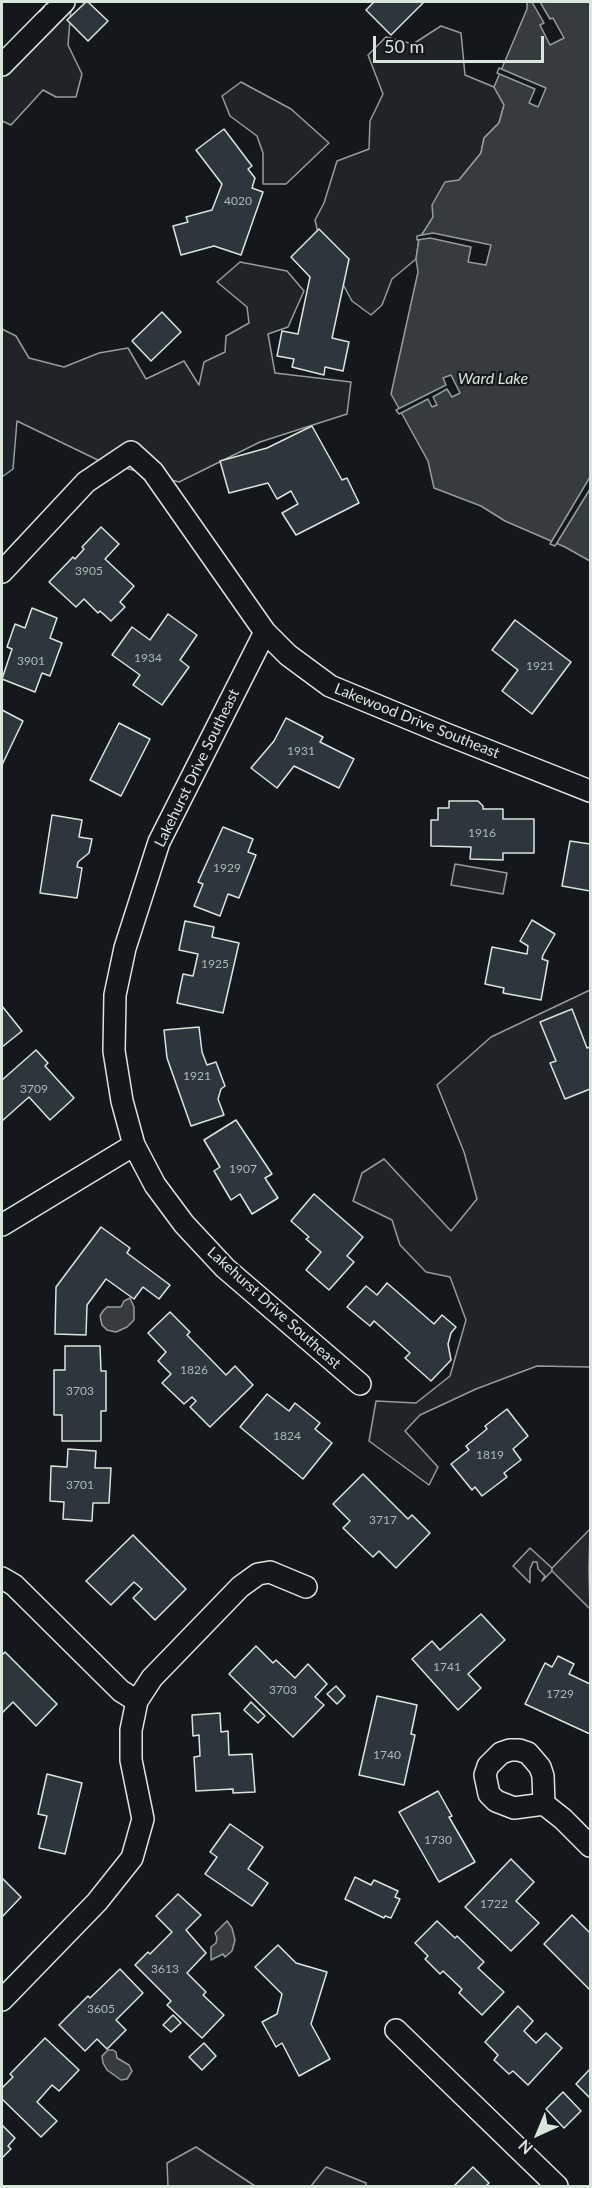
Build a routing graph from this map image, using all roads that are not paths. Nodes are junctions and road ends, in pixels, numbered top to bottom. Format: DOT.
graph roads {
  1 [pos="64,2"];
  2 [pos="2,65"];
  3 [pos="2,572"];
  4 [pos="265,632"];
  5 [pos="591,791"];
  6 [pos="134,1146"];
  7 [pos="2,1224"];
  8 [pos="360,1384"];
  9 [pos="2,1578"];
  10 [pos="306,1587"];
  11 [pos="137,1701"];
  12 [pos="544,1803"];
  13 [pos="591,1846"];
  14 [pos="2,2000"];
  15 [pos="396,2030"];
  16 [pos="557,2187"];
  1 -- 2 [label="street"];
  3 -- 4 [label="street, Lakewood Drive Southeast"];
  4 -- 5 [label="street, Lakewood Drive Southeast"];
  4 -- 6 [label="street, Lakehurst Drive Southeast"];
  6 -- 7 [label="street"];
  6 -- 8 [label="street, Lakehurst Drive Southeast"];
  9 -- 11 [label="street"];
  10 -- 11 [label="street"];
  11 -- 14 [label="street"];
  12 -- 13 [label="street"];
  15 -- 16 [label="street"];
}
